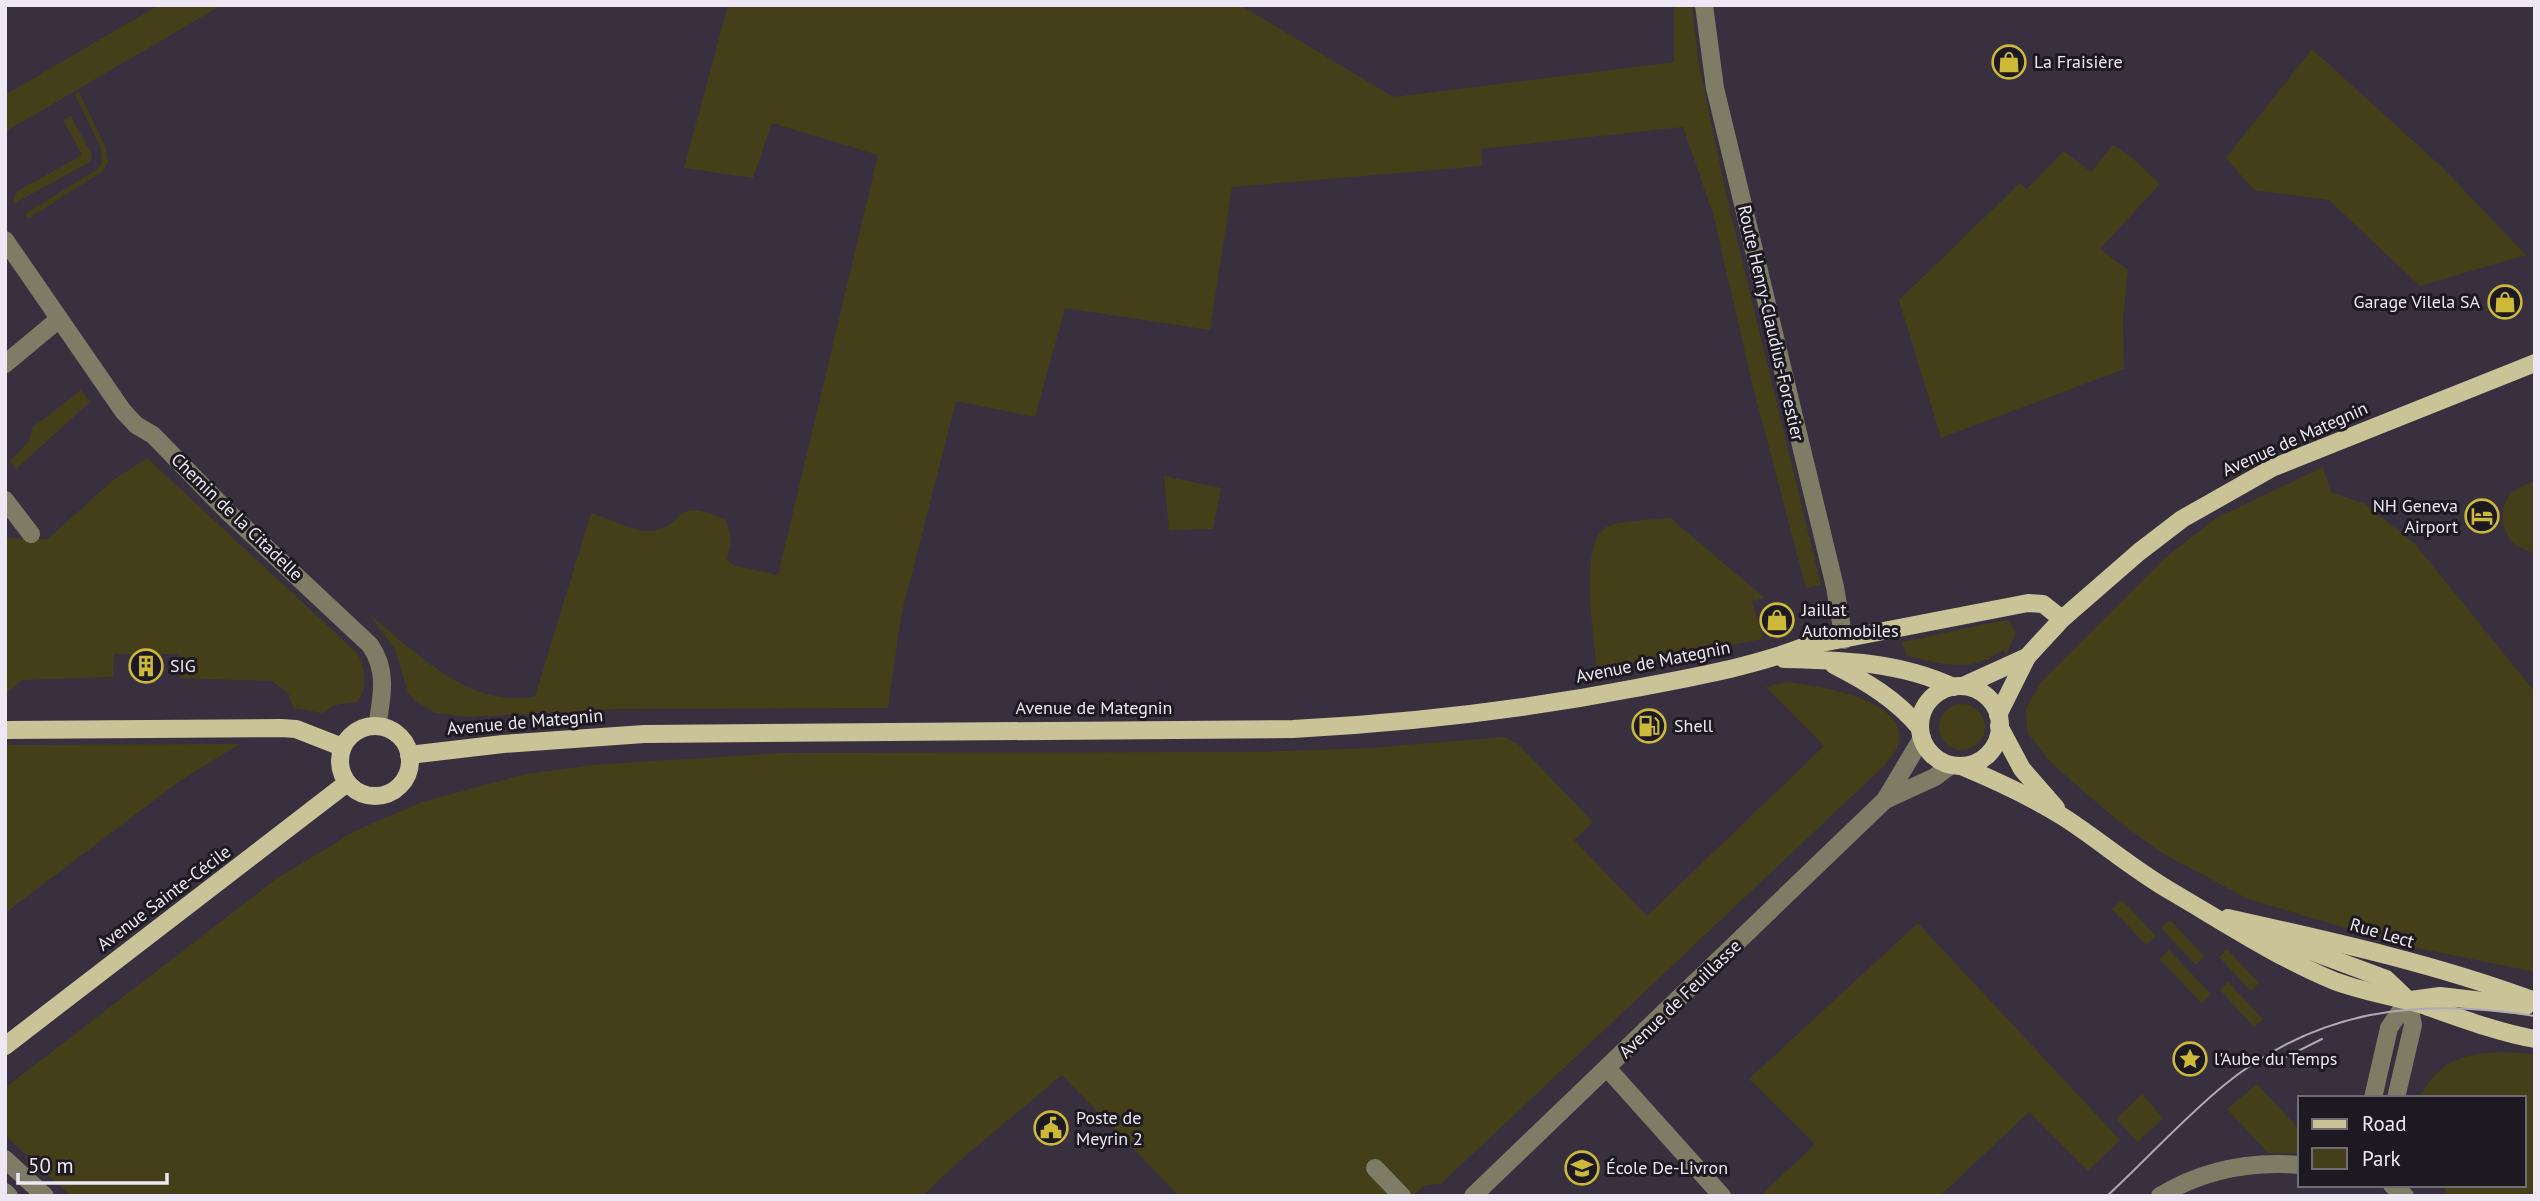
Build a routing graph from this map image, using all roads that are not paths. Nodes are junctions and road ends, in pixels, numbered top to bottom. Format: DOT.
graph roads {
  1 [pos="1704,5"];
  2 [pos="5,240"];
  3 [pos="59,319"];
  4 [pos="2535,363"];
  5 [pos="5,364"];
  6 [pos="5,500"];
  7 [pos="31,534"];
  8 [pos="2062,619"];
  9 [pos="1844,640"];
  10 [pos="2027,657"];
  11 [pos="1773,659"];
  12 [pos="1828,662"];
  13 [pos="1958,687"];
  14 [pos="1999,721"];
  15 [pos="377,726"];
  16 [pos="5,730"];
  17 [pos="1921,733"];
  18 [pos="342,747"];
  19 [pos="409,755"];
  20 [pos="1956,765"];
  21 [pos="347,783"];
  22 [pos="1885,800"];
  23 [pos="2065,818"];
  24 [pos="2215,915"];
  25 [pos="2408,1000"];
  26 [pos="2535,1001"];
  27 [pos="2535,1007"];
  28 [pos="2535,1039"];
  29 [pos="5,1046"];
  30 [pos="1608,1069"];
  31 [pos="2373,1096"];
  32 [pos="2396,1096"];
  33 [pos="5,1158"];
  34 [pos="2298,1165"];
  35 [pos="1375,1168"];
  36 [pos="5,1192"];
  37 [pos="9,1196"];
  38 [pos="45,1196"];
  39 [pos="1402,1196"];
  40 [pos="1473,1196"];
  41 [pos="1722,1196"];
  42 [pos="2160,1196"];
  1 -- 9 [label="street, Route Henry-Claudius-Forestier"];
  2 -- 3 [label="street, Chemin de la Citadelle"];
  3 -- 5 [label="street"];
  3 -- 15 [label="street, Chemin de la Citadelle"];
  4 -- 8 [label="main road, Avenue de Mategnin"];
  6 -- 7 [label="street"];
  8 -- 9 [label="main road, Avenue de Mategnin"];
  8 -- 10 [label="main road, Avenue de Mategnin"];
  9 -- 11 [label="main road, Avenue de Mategnin"];
  10 -- 13 [label="main road, Avenue de Mategnin"];
  10 -- 14 [label="main road, Avenue de Mategnin"];
  11 -- 12 [label="main road, Avenue de Mategnin"];
  11 -- 19 [label="main road, Avenue de Mategnin"];
  12 -- 13 [label="main road, Avenue de Mategnin"];
  12 -- 17 [label="main road, Avenue de Mategnin"];
  13 -- 14 [label="main road"];
  13 -- 17 [label="main road"];
  14 -- 20 [label="main road"];
  14 -- 23 [label="main road, Rue Lect"];
  15 -- 18 [label="main road"];
  15 -- 19 [label="main road"];
  16 -- 18 [label="main road"];
  17 -- 20 [label="main road"];
  17 -- 22 [label="street, Avenue de Feuillasse"];
  18 -- 21 [label="main road"];
  19 -- 21 [label="main road"];
  20 -- 22 [label="street, Avenue de Feuillasse"];
  20 -- 23 [label="main road, Rue Lect"];
  21 -- 29 [label="main road, Avenue Sainte-Cécile"];
  22 -- 30 [label="street, Avenue de Feuillasse"];
  23 -- 24 [label="main road, Rue Lect"];
  24 -- 25 [label="main road, Rue Lect"];
  24 -- 26 [label="main road, Rue Lect"];
  25 -- 27 [label="main road, Rue Lect"];
  25 -- 28 [label="main road, Rue Lect"];
  25 -- 31 [label="street"];
  25 -- 32 [label="street"];
  30 -- 40 [label="street, Avenue de Feuillasse"];
  30 -- 41 [label="street"];
  33 -- 38 [label="street"];
  34 -- 42 [label="street"];
  35 -- 39 [label="street"];
  36 -- 37 [label="street"];
}
